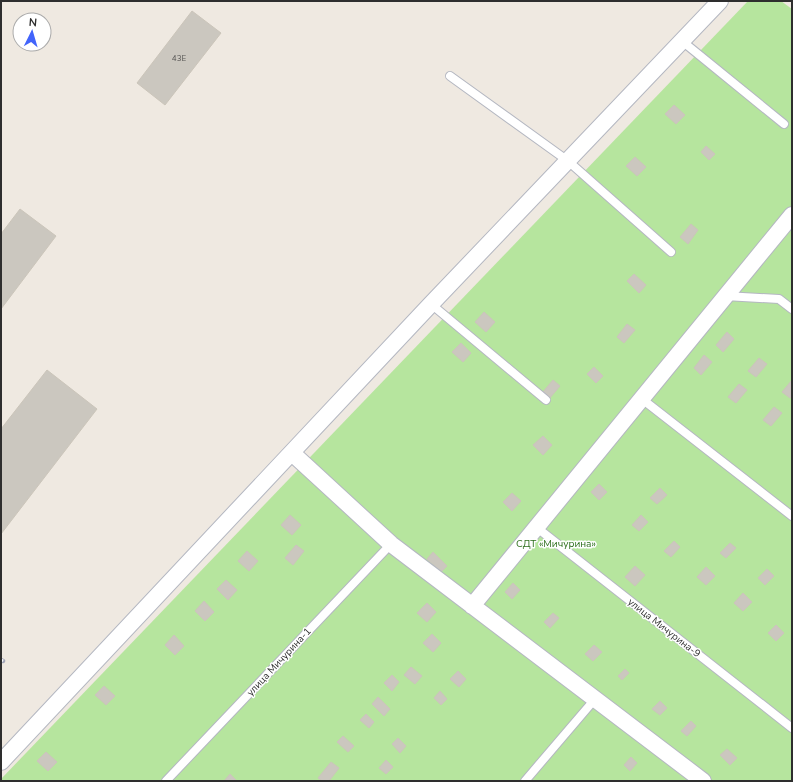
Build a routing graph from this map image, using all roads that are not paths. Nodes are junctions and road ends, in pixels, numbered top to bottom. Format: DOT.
graph roads {
  1 [pos="720,1"];
  2 [pos="682,41"];
  3 [pos="450,76"];
  4 [pos="784,124"];
  5 [pos="568,161"];
  6 [pos="792,215"];
  7 [pos="671,252"];
  8 [pos="726,296"];
  9 [pos="431,304"];
  10 [pos="792,309"];
  11 [pos="642,398"];
  12 [pos="546,400"];
  13 [pos="292,453"];
  14 [pos="792,516"];
  15 [pos="536,527"];
  16 [pos="391,544"];
  17 [pos="472,606"];
  18 [pos="595,699"];
  19 [pos="792,728"];
  20 [pos="1,762"];
  21 [pos="166,781"];
  22 [pos="525,781"];
  23 [pos="703,781"];
  1 -- 2 [label="street"];
  2 -- 4 [label="lane"];
  2 -- 5 [label="street"];
  3 -- 5 [label="lane"];
  5 -- 7 [label="lane"];
  5 -- 9 [label="street"];
  6 -- 8 [label="street"];
  8 -- 10 [label="lane"];
  8 -- 11 [label="street"];
  9 -- 12 [label="lane"];
  9 -- 13 [label="street"];
  11 -- 14 [label="lane"];
  11 -- 15 [label="street"];
  13 -- 16 [label="street"];
  13 -- 20 [label="street"];
  15 -- 17 [label="street"];
  15 -- 19 [label="lane, улица Мичурина-9"];
  16 -- 17 [label="street"];
  16 -- 21 [label="lane, улица Мичурина-1"];
  17 -- 18 [label="street"];
  18 -- 22 [label="lane"];
  18 -- 23 [label="street"];
}
